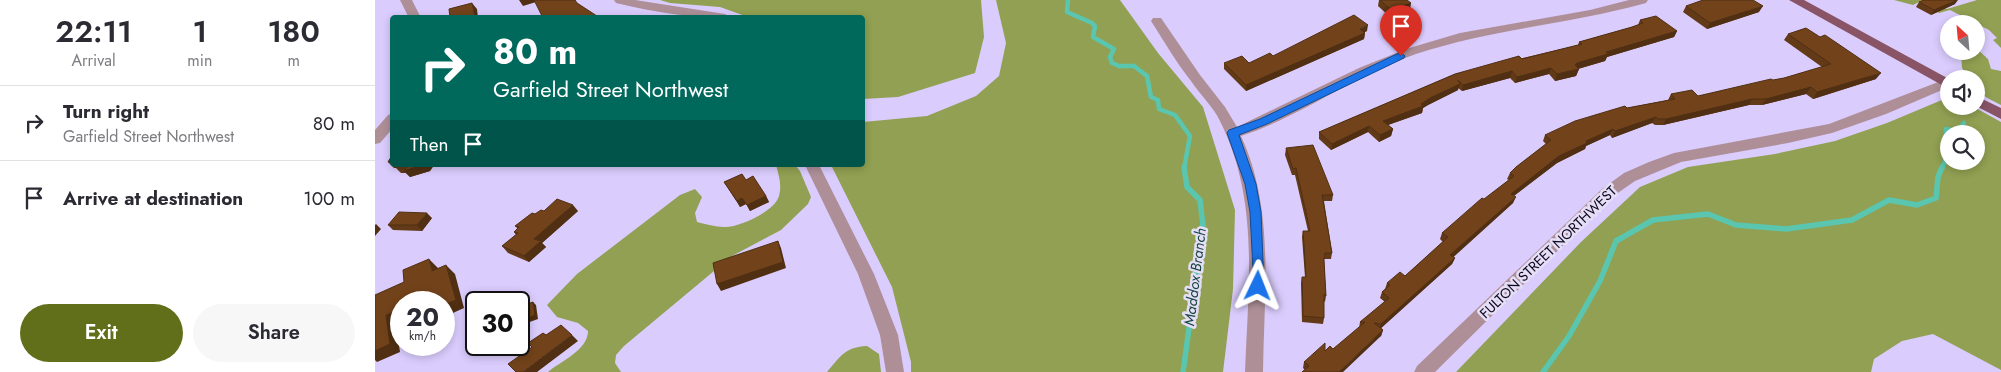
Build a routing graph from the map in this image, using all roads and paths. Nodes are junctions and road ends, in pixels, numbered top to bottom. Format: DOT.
graph roads {
  1 [pos="407,0"];
  2 [pos="620,0"];
  3 [pos="1642,0"];
  4 [pos="1795,0"];
  5 [pos="414,15"];
  6 [pos="705,15"];
  7 [pos="1157,21"];
  8 [pos="1940,80"];
  9 [pos="1940,87"];
  10 [pos="1985,105"];
  11 [pos="2001,114"];
  12 [pos="390,122"];
  13 [pos="1233,133"];
  14 [pos="375,139"];
  15 [pos="812,167"];
  16 [pos="895,372"];
  17 [pos="1254,372"];
  18 [pos="1423,372"];
  1 -- 5 [label="street"];
  2 -- 6 [label="street"];
  3 -- 13 [label="street"];
  4 -- 8 [label="main road"];
  7 -- 13 [label="street"];
  9 -- 18 [label="street, FULTON STREET NORTHWEST"];
  10 -- 11 [label="main road"];
  12 -- 14 [label="street"];
  13 -- 17 [label="street"];
  15 -- 16 [label="street"];
}
